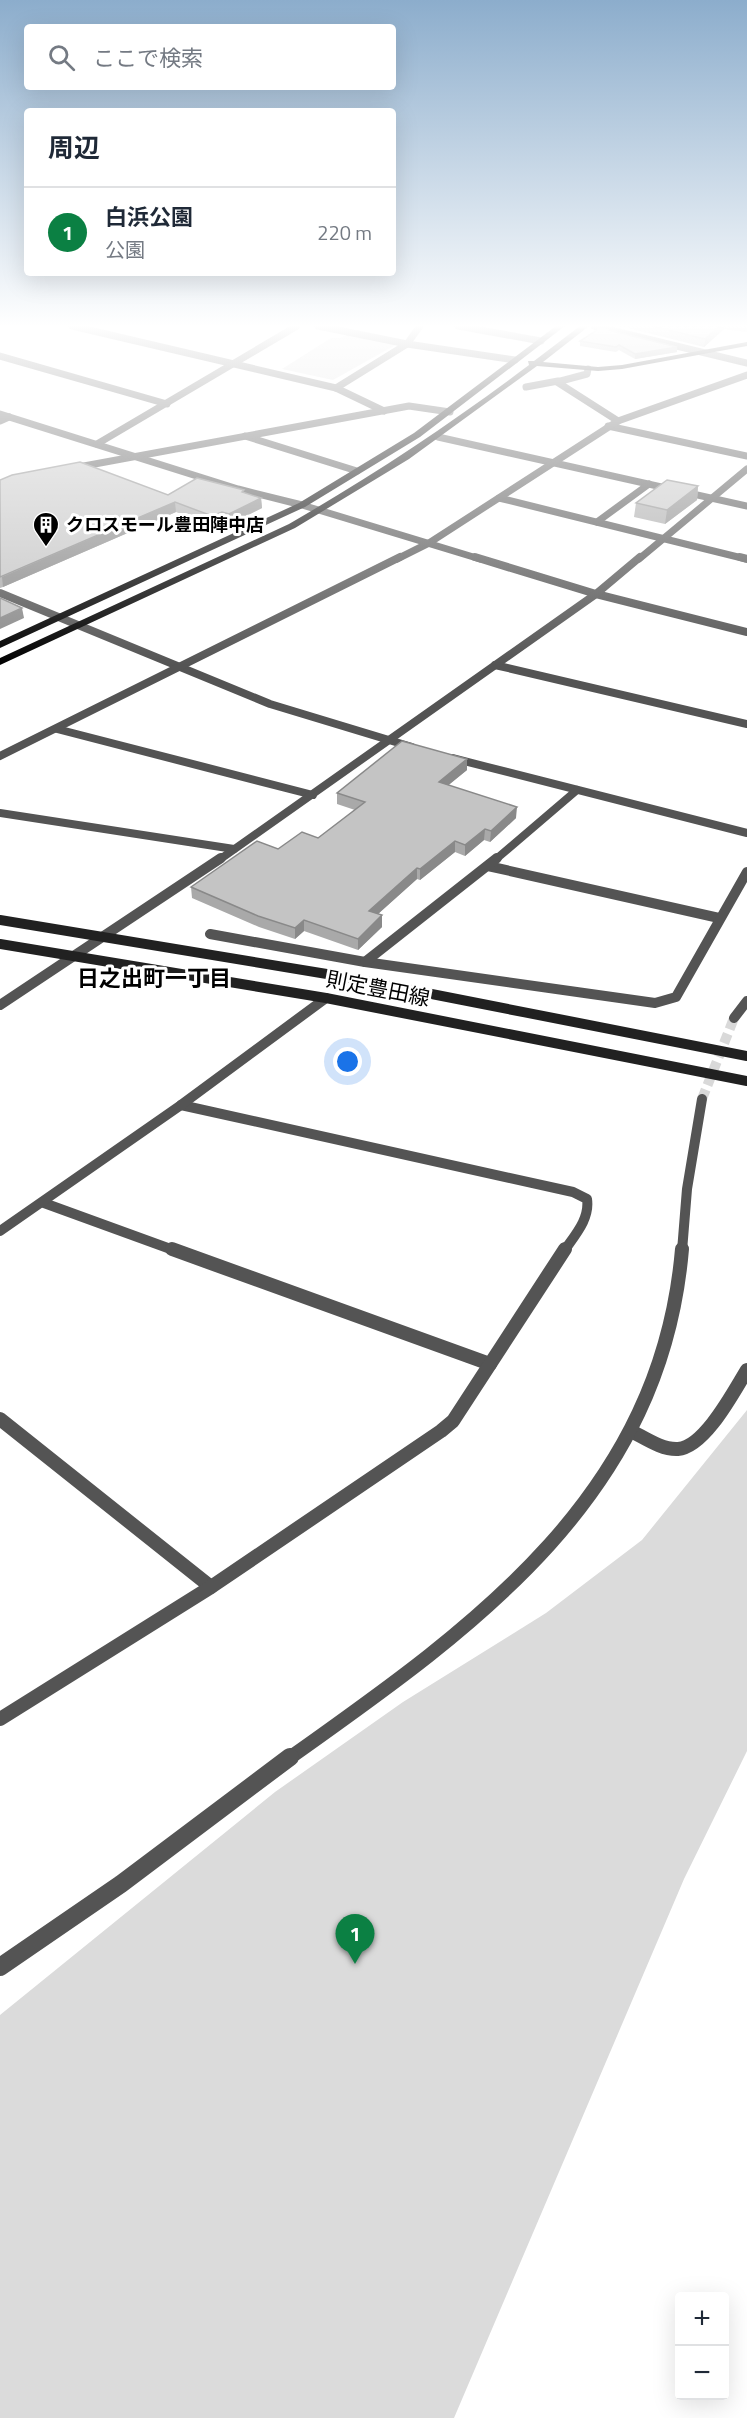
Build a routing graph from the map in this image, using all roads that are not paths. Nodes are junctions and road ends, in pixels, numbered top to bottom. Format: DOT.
graph roads {
  1 [pos="80,439"];
  2 [pos="106,439"];
  3 [pos="230,439"];
  4 [pos="254,439"];
  5 [pos="411,439"];
  6 [pos="435,439"];
  7 [pos="446,439"];
  8 [pos="588,439"];
  9 [pos="667,439"];
  10 [pos="97,444"];
  11 [pos="138,456"];
  12 [pos="747,456"];
  13 [pos="552,462"];
  14 [pos="747,469"];
  15 [pos="62,470"];
  16 [pos="357,471"];
  17 [pos="649,484"];
  18 [pos="499,498"];
  19 [pos="713,498"];
  20 [pos="302,505"];
  21 [pos="747,506"];
  22 [pos="320,511"];
  23 [pos="597,522"];
  24 [pos="664,538"];
  25 [pos="429,543"];
  26 [pos="747,559"];
  27 [pos="0,593"];
  28 [pos="596,594"];
  29 [pos="60,618"];
  30 [pos="77,626"];
  31 [pos="747,632"];
  32 [pos="0,645"];
  33 [pos="0,662"];
  34 [pos="495,665"];
  35 [pos="180,668"];
  36 [pos="747,724"];
  37 [pos="57,729"];
  38 [pos="387,741"];
  39 [pos="421,750"];
  40 [pos="0,756"];
  41 [pos="443,756"];
  42 [pos="577,790"];
  43 [pos="314,795"];
  44 [pos="0,813"];
  45 [pos="747,833"];
  46 [pos="234,849"];
  47 [pos="488,866"];
  48 [pos="747,872"];
  49 [pos="719,918"];
  50 [pos="0,920"];
  51 [pos="210,934"];
  52 [pos="100,937"];
  53 [pos="0,944"];
  54 [pos="71,957"];
  55 [pos="365,962"];
  56 [pos="326,999"];
  57 [pos="747,1001"];
  58 [pos="0,1005"];
  59 [pos="734,1018"];
  60 [pos="747,1056"];
  61 [pos="747,1081"];
  62 [pos="702,1099"];
  63 [pos="182,1105"];
  64 [pos="44,1203"];
  65 [pos="0,1231"];
  66 [pos="490,1364"];
  67 [pos="747,1370"];
  68 [pos="0,1419"];
  69 [pos="631,1431"];
  70 [pos="211,1587"];
  71 [pos="0,1719"];
  72 [pos="0,1967"];
  1 -- 10 [label="street"];
  2 -- 10 [label="street"];
  3 -- 11 [label="street"];
  4 -- 16 [label="street"];
  5 -- 16 [label="highway"];
  6 -- 22 [label="highway"];
  7 -- 13 [label="street"];
  8 -- 13 [label="street"];
  9 -- 12 [label="street"];
  10 -- 11 [label="street"];
  11 -- 15 [label="street"];
  11 -- 20 [label="street"];
  13 -- 17 [label="street"];
  13 -- 18 [label="street"];
  14 -- 19 [label="street"];
  16 -- 20 [label="highway"];
  17 -- 19 [label="street"];
  17 -- 23 [label="street"];
  18 -- 23 [label="street"];
  18 -- 25 [label="street"];
  19 -- 21 [label="street"];
  19 -- 24 [label="street"];
  20 -- 22 [label="street"];
  20 -- 29 [label="highway"];
  22 -- 25 [label="street"];
  22 -- 30 [label="highway"];
  23 -- 24 [label="street"];
  24 -- 26 [label="street"];
  24 -- 28 [label="street"];
  25 -- 28 [label="street"];
  25 -- 35 [label="street"];
  27 -- 29 [label="street"];
  28 -- 31 [label="street"];
  28 -- 34 [label="street"];
  29 -- 30 [label="street"];
  29 -- 32 [label="highway"];
  30 -- 33 [label="highway"];
  30 -- 35 [label="street"];
  34 -- 36 [label="street"];
  34 -- 38 [label="street"];
  35 -- 37 [label="street"];
  35 -- 38 [label="street"];
  37 -- 40 [label="street"];
  37 -- 43 [label="street"];
  38 -- 39 [label="street"];
  38 -- 43 [label="street"];
  41 -- 42 [label="street"];
  42 -- 45 [label="street"];
  42 -- 47 [label="street"];
  43 -- 46 [label="street"];
  44 -- 46 [label="street"];
  46 -- 52 [label="street"];
  47 -- 49 [label="street"];
  47 -- 55 [label="street"];
  48 -- 49 [label="street"];
  49 -- 55 [label="street"];
  50 -- 52 [label="main road, 則定豊田線"];
  51 -- 55 [label="street"];
  52 -- 54 [label="street"];
  52 -- 60 [label="main road, 則定豊田線"];
  53 -- 54 [label="main road, 則定豊田線"];
  54 -- 56 [label="main road, 則定豊田線"];
  54 -- 58 [label="street"];
  56 -- 61 [label="main road, 則定豊田線"];
  56 -- 63 [label="street"];
  57 -- 59 [label="street"];
  62 -- 69 [label="street"];
  63 -- 64 [label="street"];
  63 -- 66 [label="street"];
  64 -- 65 [label="street"];
  64 -- 66 [label="street"];
  66 -- 70 [label="street"];
  67 -- 69 [label="street"];
  68 -- 70 [label="street"];
  69 -- 72 [label="street"];
  70 -- 71 [label="street"];
}
